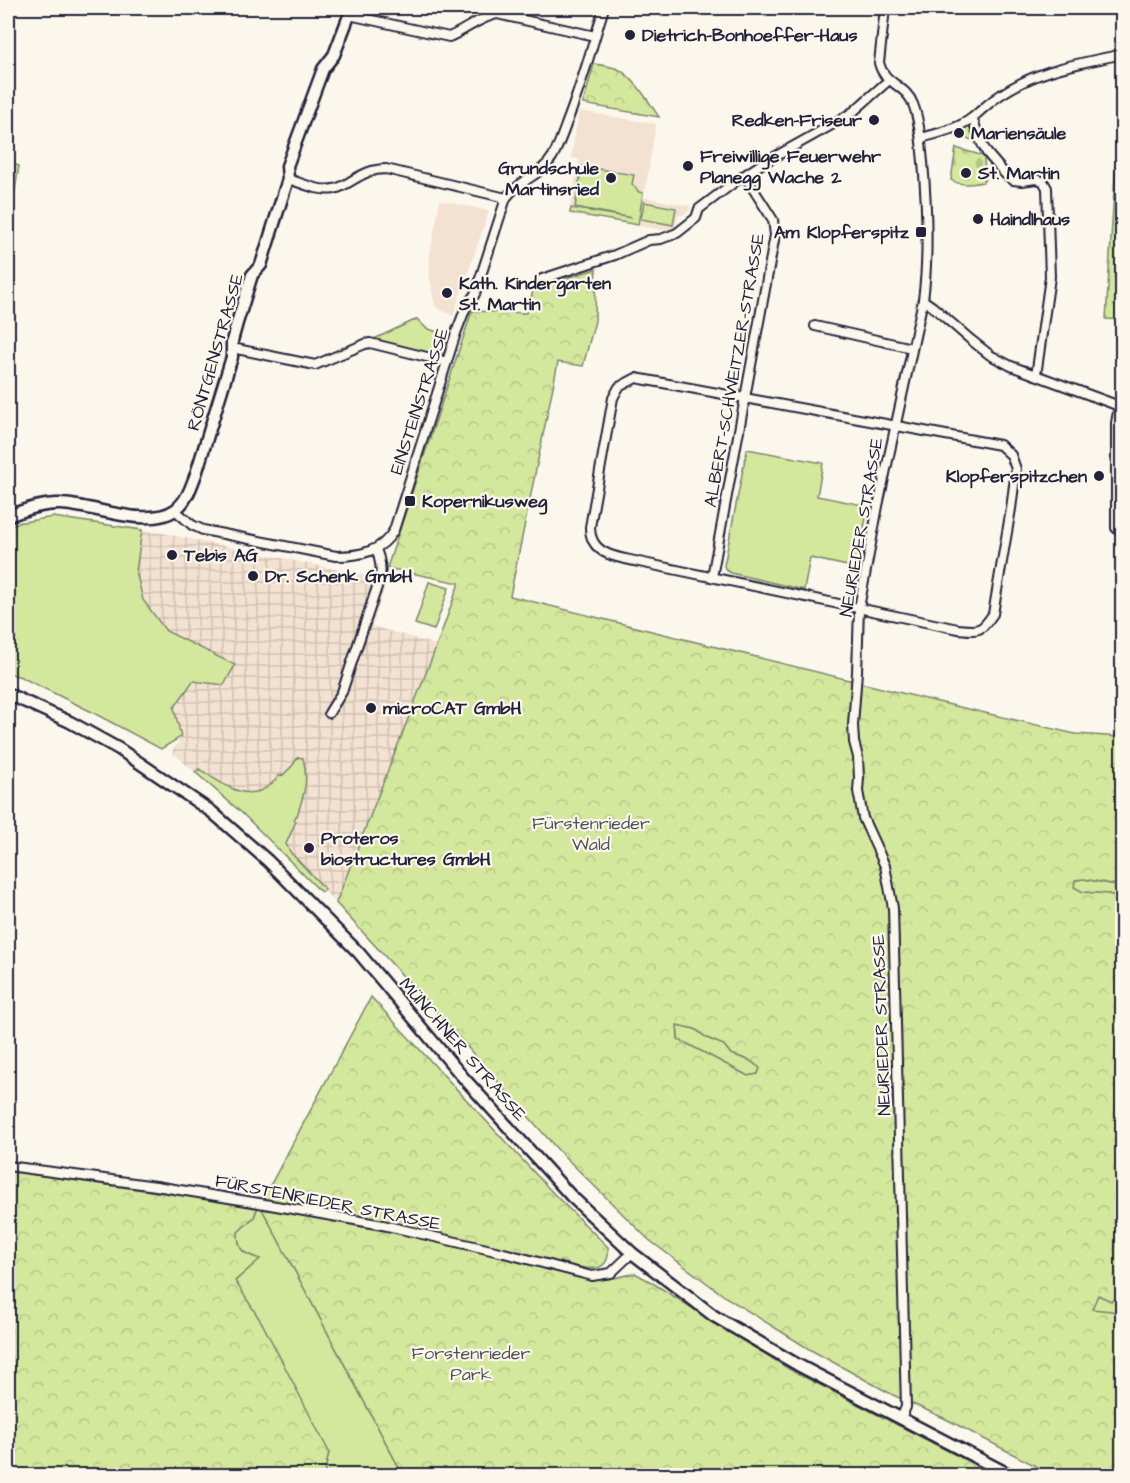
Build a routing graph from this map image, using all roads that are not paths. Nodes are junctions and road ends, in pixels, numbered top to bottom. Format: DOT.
graph roads {
  1 [pos="604,8"];
  2 [pos="885,8"];
  3 [pos="351,11"];
  4 [pos="595,36"];
  5 [pos="1122,54"];
  6 [pos="889,80"];
  7 [pos="972,118"];
  8 [pos="921,138"];
  9 [pos="745,176"];
  10 [pos="288,179"];
  11 [pos="506,198"];
  12 [pos="542,279"];
  13 [pos="923,300"];
  14 [pos="815,326"];
  15 [pos="232,348"];
  16 [pos="912,348"];
  17 [pos="447,362"];
  18 [pos="1035,375"];
  19 [pos="745,398"];
  20 [pos="1121,406"];
  21 [pos="895,426"];
  22 [pos="175,510"];
  23 [pos="8,516"];
  24 [pos="1122,533"];
  25 [pos="376,549"];
  26 [pos="712,577"];
  27 [pos="859,608"];
  28 [pos="8,693"];
  29 [pos="328,713"];
  30 [pos="8,1166"];
  31 [pos="632,1253"];
  32 [pos="901,1418"];
  33 [pos="1012,1476"];
  1 -- 4 [label="street"];
  2 -- 6 [label="street"];
  3 -- 4 [label="street"];
  3 -- 10 [label="main road, RÖNTGENSTRASSE"];
  4 -- 11 [label="street"];
  5 -- 7 [label="street"];
  6 -- 8 [label="street, NEURIEDER STRASSE"];
  6 -- 9 [label="street"];
  7 -- 8 [label="street"];
  7 -- 18 [label="street"];
  8 -- 13 [label="street, NEURIEDER STRASSE"];
  9 -- 12 [label="street"];
  9 -- 19 [label="street, ALBERT-SCHWEITZER-STRASSE"];
  10 -- 11 [label="street"];
  10 -- 15 [label="main road, RÖNTGENSTRASSE"];
  11 -- 17 [label="street, EINSTEINSTRASSE"];
  13 -- 16 [label="street, NEURIEDER STRASSE"];
  13 -- 18 [label="street"];
  14 -- 16 [label="street"];
  15 -- 17 [label="street"];
  15 -- 22 [label="main road, RÖNTGENSTRASSE"];
  16 -- 21 [label="street, NEURIEDER STRASSE"];
  17 -- 25 [label="street, EINSTEINSTRASSE"];
  18 -- 20 [label="street"];
  19 -- 21 [label="street"];
  19 -- 26 [label="street, ALBERT-SCHWEITZER-STRASSE"];
  19 -- 26 [label="street"];
  20 -- 24 [label="street"];
  21 -- 27 [label="street, NEURIEDER STRASSE"];
  21 -- 27 [label="street"];
  22 -- 23 [label="main road"];
  22 -- 25 [label="street"];
  25 -- 29 [label="street"];
  26 -- 27 [label="street"];
  27 -- 32 [label="street, NEURIEDER STRASSE"];
  28 -- 31 [label="main road, MÜNCHNER STRASSE"];
  30 -- 31 [label="street, FÜRSTENRIEDER STRASSE"];
  31 -- 32 [label="main road, MÜNCHNER STRASSE"];
  32 -- 33 [label="main road, MÜNCHNER STRASSE"];
}
